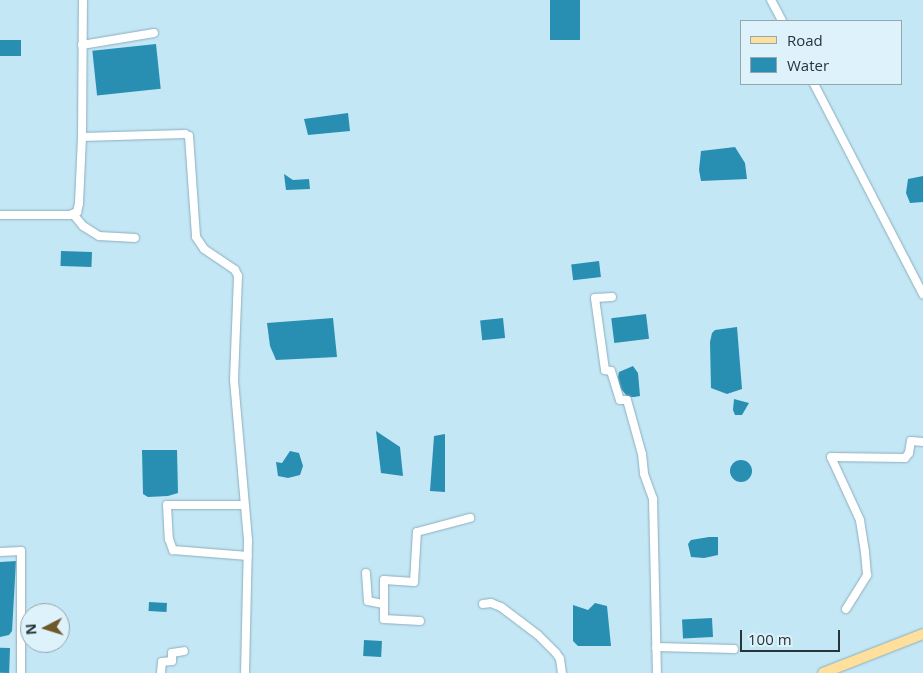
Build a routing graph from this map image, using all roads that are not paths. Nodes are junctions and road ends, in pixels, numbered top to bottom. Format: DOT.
graph roads {
  1 [pos="83,0"];
  2 [pos="771,0"];
  3 [pos="781,20"];
  4 [pos="154,33"];
  5 [pos="82,45"];
  6 [pos="815,85"];
  7 [pos="82,137"];
  8 [pos="73,214"];
  9 [pos="0,215"];
  10 [pos="135,238"];
  11 [pos="923,294"];
  12 [pos="612,296"];
  13 [pos="923,442"];
  14 [pos="244,505"];
  15 [pos="470,518"];
  16 [pos="0,552"];
  17 [pos="248,556"];
  18 [pos="366,573"];
  19 [pos="384,604"];
  20 [pos="483,604"];
  21 [pos="846,610"];
  22 [pos="420,620"];
  23 [pos="923,634"];
  24 [pos="656,647"];
  25 [pos="734,649"];
  26 [pos="184,651"];
  27 [pos="21,673"];
  28 [pos="161,673"];
  29 [pos="246,673"];
  30 [pos="562,673"];
  31 [pos="657,673"];
  32 [pos="823,673"];
  1 -- 5 [label="street"];
  2 -- 3 [label="street"];
  4 -- 5 [label="street"];
  5 -- 7 [label="street"];
  6 -- 11 [label="street"];
  7 -- 8 [label="street"];
  7 -- 14 [label="street"];
  8 -- 9 [label="street"];
  8 -- 10 [label="street"];
  12 -- 24 [label="street"];
  13 -- 21 [label="street"];
  14 -- 17 [label="street"];
  14 -- 17 [label="street"];
  15 -- 19 [label="street"];
  16 -- 27 [label="street"];
  17 -- 29 [label="street"];
  18 -- 19 [label="street"];
  19 -- 22 [label="street"];
  20 -- 30 [label="street"];
  23 -- 32 [label="main road"];
  24 -- 25 [label="street"];
  24 -- 31 [label="street"];
  26 -- 28 [label="street"];
}
